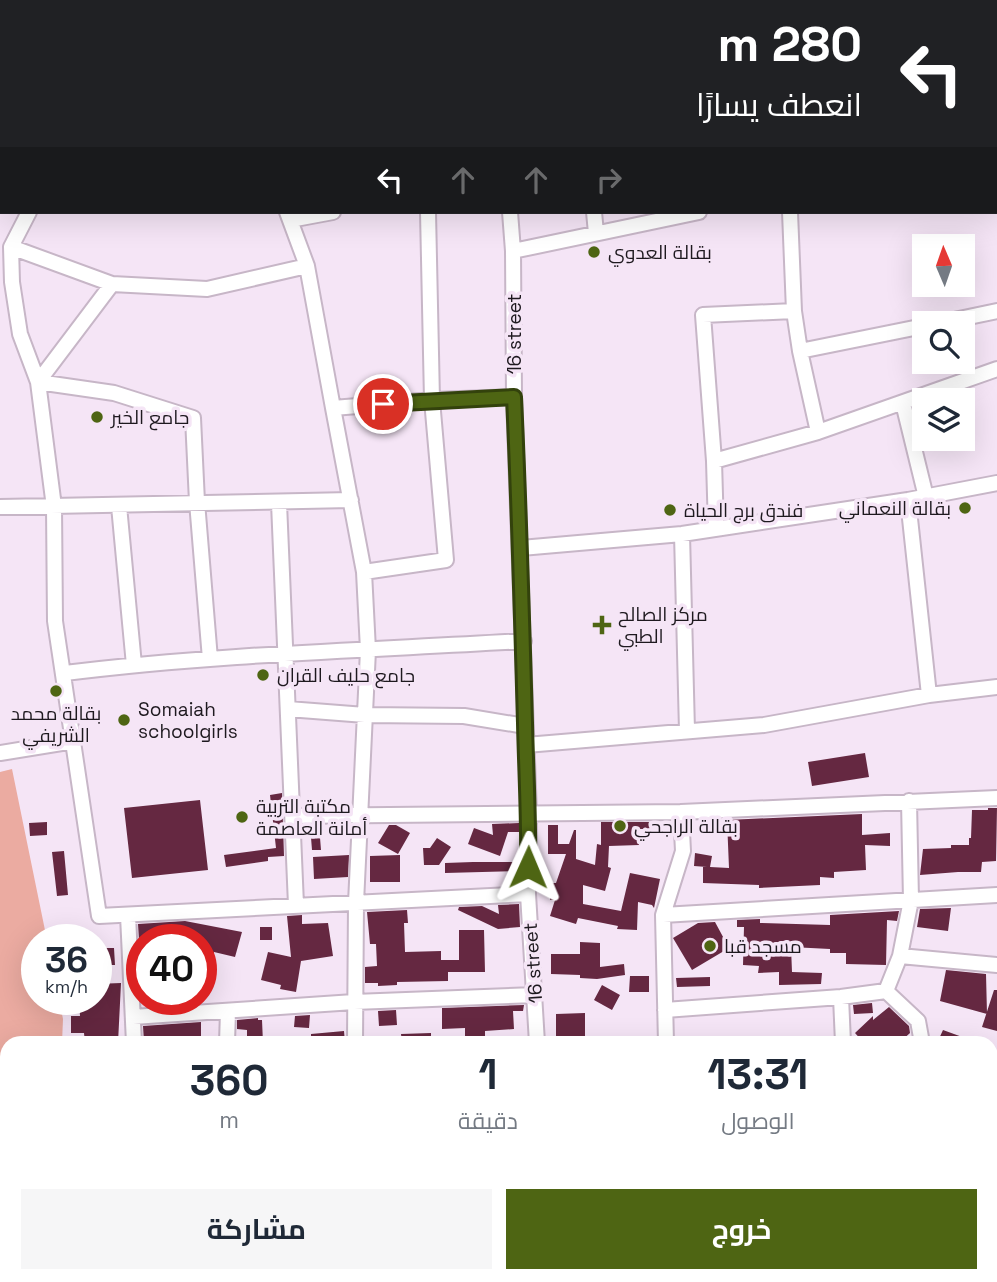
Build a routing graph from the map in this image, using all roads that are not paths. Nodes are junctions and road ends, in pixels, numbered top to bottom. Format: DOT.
graph roads {
  1 [pos="28,214"];
  2 [pos="310,214"];
  3 [pos="428,214"];
  4 [pos="510,214"];
  5 [pos="594,214"];
  6 [pos="680,214"];
  7 [pos="790,214"];
  8 [pos="288,216"];
  9 [pos="633,219"];
  10 [pos="596,233"];
  11 [pos="11,247"];
  12 [pos="513,251"];
  13 [pos="307,267"];
  14 [pos="112,284"];
  15 [pos="794,311"];
  16 [pos="997,311"];
  17 [pos="975,316"];
  18 [pos="912,328"];
  19 [pos="800,351"];
  20 [pos="997,369"];
  21 [pos="37,382"];
  22 [pos="514,397"];
  23 [pos="432,400"];
  24 [pos="902,403"];
  25 [pos="333,408"];
  26 [pos="818,432"];
  27 [pos="714,461"];
  28 [pos="997,483"];
  29 [pos="926,497"];
  30 [pos="351,499"];
  31 [pos="908,500"];
  32 [pos="197,502"];
  33 [pos="279,503"];
  34 [pos="118,506"];
  35 [pos="0,507"];
  36 [pos="54,507"];
  37 [pos="716,529"];
  38 [pos="682,534"];
  39 [pos="521,548"];
  40 [pos="364,572"];
  41 [pos="524,641"];
  42 [pos="368,650"];
  43 [pos="286,654"];
  44 [pos="210,659"];
  45 [pos="134,664"];
  46 [pos="65,673"];
  47 [pos="997,687"];
  48 [pos="929,695"];
  49 [pos="288,709"];
  50 [pos="365,715"];
  51 [pos="525,726"];
  52 [pos="687,731"];
  53 [pos="74,741"];
  54 [pos="526,745"];
  55 [pos="0,753"];
  56 [pos="997,798"];
  57 [pos="909,801"];
  58 [pos="681,812"];
  59 [pos="529,815"];
  60 [pos="293,816"];
  61 [pos="360,817"];
  62 [pos="528,894"];
  63 [pos="997,895"];
  64 [pos="911,900"];
  65 [pos="356,903"];
  66 [pos="296,905"];
  67 [pos="128,915"];
  68 [pos="663,915"];
  69 [pos="900,956"];
  70 [pos="997,965"];
  71 [pos="886,991"];
  72 [pos="535,995"];
  73 [pos="841,997"];
  74 [pos="354,1002"];
  75 [pos="665,1010"];
  76 [pos="228,1012"];
  77 [pos="133,1017"];
  78 [pos="134,1036"];
  79 [pos="227,1036"];
  80 [pos="355,1036"];
  81 [pos="537,1036"];
  82 [pos="666,1036"];
  83 [pos="843,1036"];
  84 [pos="921,1036"];
  1 -- 11 [label="street"];
  2 -- 8 [label="street"];
  3 -- 23 [label="street"];
  4 -- 12 [label="street, 16 street"];
  5 -- 10 [label="street"];
  6 -- 9 [label="street"];
  7 -- 15 [label="street"];
  8 -- 13 [label="street"];
  9 -- 10 [label="street"];
  10 -- 12 [label="street"];
  11 -- 14 [label="street"];
  11 -- 21 [label="street"];
  12 -- 22 [label="street, 16 street"];
  13 -- 14 [label="street"];
  13 -- 25 [label="street"];
  14 -- 21 [label="street"];
  15 -- 19 [label="street"];
  15 -- 27 [label="street"];
  16 -- 17 [label="street"];
  18 -- 19 [label="street"];
  19 -- 26 [label="street"];
  20 -- 24 [label="street"];
  21 -- 32 [label="street"];
  21 -- 36 [label="street"];
  22 -- 23 [label="street"];
  22 -- 39 [label="street, 16 street"];
  23 -- 25 [label="street"];
  23 -- 40 [label="street"];
  24 -- 26 [label="street"];
  24 -- 29 [label="street"];
  25 -- 30 [label="street"];
  26 -- 27 [label="street"];
  27 -- 37 [label="street"];
  28 -- 29 [label="street"];
  29 -- 31 [label="street"];
  30 -- 33 [label="street"];
  30 -- 40 [label="street"];
  31 -- 37 [label="street"];
  31 -- 48 [label="street"];
  32 -- 33 [label="street"];
  32 -- 34 [label="street"];
  32 -- 44 [label="street"];
  33 -- 43 [label="street"];
  34 -- 36 [label="street"];
  34 -- 45 [label="street"];
  35 -- 36 [label="street"];
  36 -- 46 [label="street"];
  37 -- 38 [label="street"];
  38 -- 39 [label="street"];
  38 -- 52 [label="street"];
  39 -- 41 [label="street, 16 street"];
  40 -- 42 [label="street"];
  41 -- 42 [label="street"];
  41 -- 51 [label="street, 16 street"];
  42 -- 43 [label="street"];
  42 -- 50 [label="street"];
  43 -- 44 [label="street"];
  43 -- 49 [label="street"];
  44 -- 45 [label="street"];
  45 -- 46 [label="street"];
  46 -- 53 [label="street"];
  47 -- 48 [label="street"];
  48 -- 52 [label="street"];
  49 -- 50 [label="street"];
  49 -- 60 [label="street"];
  50 -- 51 [label="street"];
  50 -- 61 [label="street"];
  51 -- 54 [label="street, 16 street"];
  52 -- 54 [label="street"];
  53 -- 55 [label="street"];
  53 -- 67 [label="street"];
  54 -- 59 [label="street, 16 street"];
  56 -- 57 [label="street"];
  57 -- 58 [label="street"];
  57 -- 64 [label="street"];
  58 -- 59 [label="street"];
  58 -- 68 [label="street"];
  59 -- 61 [label="street"];
  59 -- 62 [label="street, 16 street"];
  60 -- 61 [label="street"];
  60 -- 66 [label="street"];
  61 -- 65 [label="street"];
  62 -- 65 [label="street"];
  62 -- 72 [label="street, 16 street"];
  63 -- 64 [label="street"];
  64 -- 68 [label="street"];
  64 -- 69 [label="street"];
  65 -- 66 [label="street"];
  65 -- 74 [label="street"];
  66 -- 67 [label="street"];
  67 -- 77 [label="street"];
  68 -- 75 [label="street"];
  69 -- 70 [label="street"];
  69 -- 71 [label="street"];
  71 -- 73 [label="street"];
  71 -- 84 [label="street"];
  72 -- 74 [label="street"];
  72 -- 81 [label="street, 16 street"];
  73 -- 75 [label="street"];
  73 -- 83 [label="street"];
  74 -- 76 [label="street"];
  74 -- 80 [label="street"];
  75 -- 82 [label="street"];
  76 -- 77 [label="street"];
  76 -- 79 [label="street"];
  77 -- 78 [label="street"];
}
